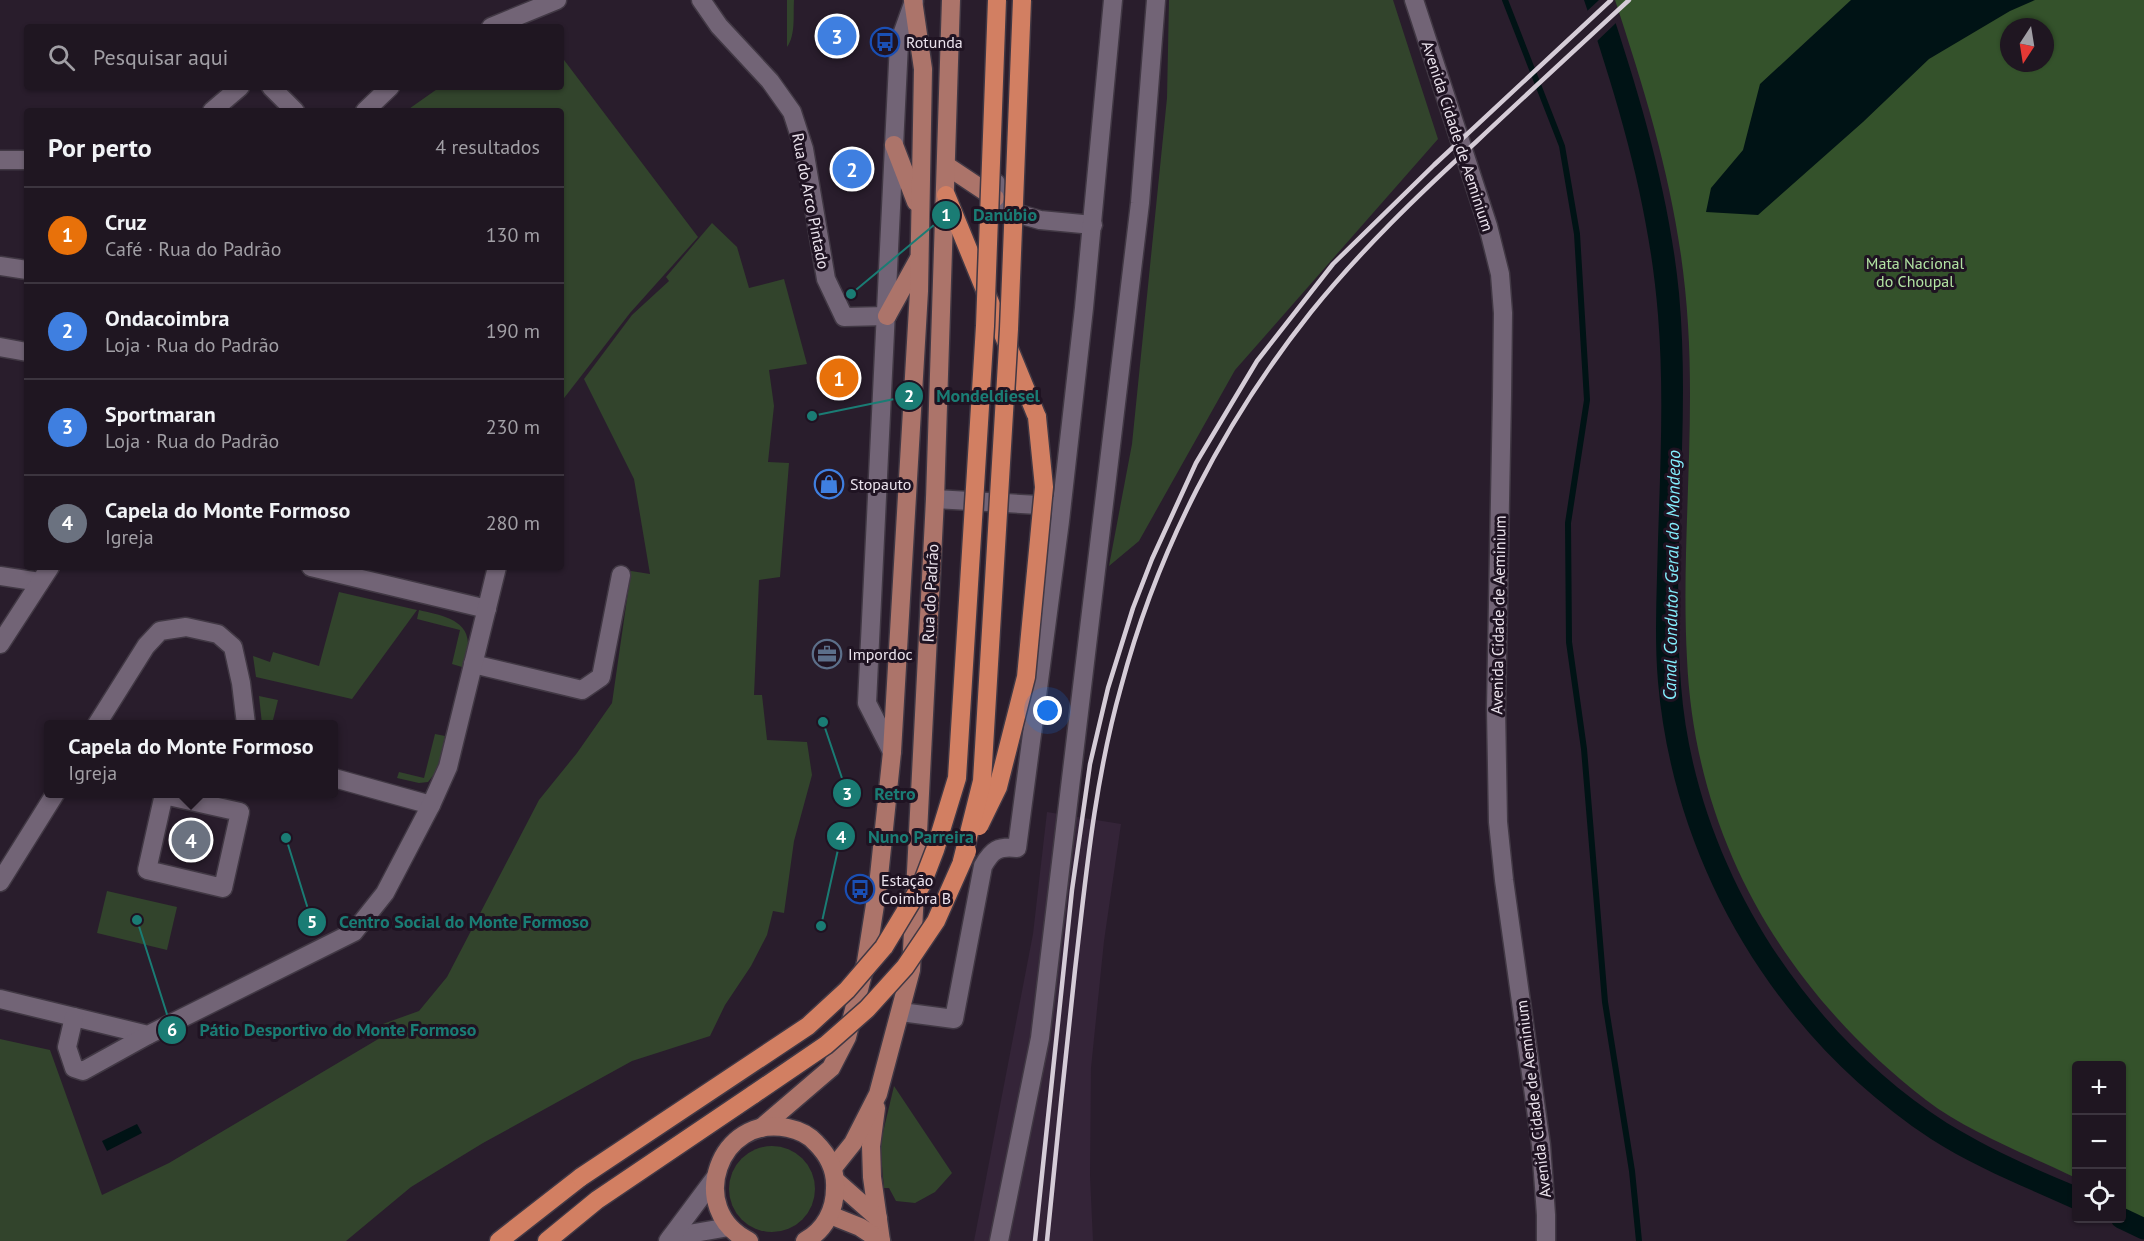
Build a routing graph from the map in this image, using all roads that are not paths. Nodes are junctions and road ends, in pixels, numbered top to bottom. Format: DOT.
graph roads {
  1 [pos="557,0"];
  2 [pos="701,0"];
  3 [pos="914,0"];
  4 [pos="951,0"];
  5 [pos="997,0"];
  6 [pos="1004,0"];
  7 [pos="1022,0"];
  8 [pos="1113,0"];
  9 [pos="1156,0"];
  10 [pos="1414,0"];
  11 [pos="498,24"];
  12 [pos="236,90"];
  13 [pos="274,90"];
  14 [pos="387,90"];
  15 [pos="216,108"];
  16 [pos="293,108"];
  17 [pos="368,108"];
  18 [pos="894,145"];
  19 [pos="0,160"];
  20 [pos="24,160"];
  21 [pos="946,165"];
  22 [pos="946,195"];
  23 [pos="995,198"];
  24 [pos="920,211"];
  25 [pos="1093,225"];
  26 [pos="919,258"];
  27 [pos="0,266"];
  28 [pos="24,270"];
  29 [pos="887,316"];
  30 [pos="0,347"];
  31 [pos="24,351"];
  32 [pos="935,499"];
  33 [pos="1061,506"];
  34 [pos="324,570"];
  35 [pos="496,570"];
  36 [pos="45,575"];
  37 [pos="621,575"];
  38 [pos="0,576"];
  39 [pos="487,609"];
  40 [pos="0,644"];
  41 [pos="473,664"];
  42 [pos="100,720"];
  43 [pos="246,720"];
  44 [pos="892,752"];
  45 [pos="338,779"];
  46 [pos="52,798"];
  47 [pos="163,798"];
  48 [pos="181,798"];
  49 [pos="431,805"];
  50 [pos="962,861"];
  51 [pos="0,882"];
  52 [pos="0,999"];
  53 [pos="901,1012"];
  54 [pos="74,1017"];
  55 [pos="148,1035"];
  56 [pos="878,1094"];
  57 [pos="761,1128"];
  58 [pos="834,1174"];
  59 [pos="715,1178"];
  60 [pos="830,1215"];
  61 [pos="878,1218"];
  62 [pos="729,1227"];
  63 [pos="670,1239"];
  64 [pos="499,1241"];
  65 [pos="547,1241"];
  66 [pos="749,1241"];
  67 [pos="805,1241"];
  68 [pos="881,1241"];
  69 [pos="999,1241"];
  70 [pos="1546,1241"];
  1 -- 11 [label="street"];
  2 -- 29 [label="street, Rua do Arco Pintado"];
  3 -- 18 [label="street, Rua do Padrão"];
  3 -- 24 [label="main road, Rua do Padrão"];
  4 -- 21 [label="main road, Rua do Padrão"];
  5 -- 64 [label="highway, bridge"];
  6 -- 23 [label="street"];
  7 -- 50 [label="highway, bridge"];
  8 -- 25 [label="street"];
  9 -- 69 [label="street"];
  10 -- 70 [label="street, Avenida Cidade de Aeminium"];
  12 -- 15 [label="street"];
  13 -- 16 [label="street"];
  14 -- 17 [label="street"];
  18 -- 24 [label="main road"];
  18 -- 29 [label="street, Rua do Padrão"];
  19 -- 20 [label="street"];
  21 -- 22 [label="main road, Rua do Padrão"];
  21 -- 23 [label="main road"];
  22 -- 32 [label="main road, Rua do Padrão"];
  22 -- 50 [label="highway, bridge"];
  23 -- 25 [label="street"];
  24 -- 26 [label="main road, Rua do Padrão"];
  25 -- 33 [label="street"];
  26 -- 29 [label="main road"];
  26 -- 44 [label="main road, Rua do Padrão"];
  27 -- 28 [label="street"];
  29 -- 44 [label="street, Rua do Padrão"];
  30 -- 31 [label="street"];
  32 -- 33 [label="street"];
  32 -- 53 [label="main road, Rua do Padrão"];
  33 -- 53 [label="street"];
  34 -- 39 [label="street"];
  35 -- 39 [label="street"];
  36 -- 38 [label="street"];
  36 -- 40 [label="street"];
  37 -- 41 [label="street"];
  39 -- 41 [label="street"];
  41 -- 49 [label="street"];
  42 -- 43 [label="street"];
  44 -- 57 [label="main road, Rua do Padrão"];
  45 -- 49 [label="street"];
  46 -- 51 [label="street"];
  47 -- 48 [label="street"];
  49 -- 55 [label="street"];
  50 -- 65 [label="highway, bridge"];
  52 -- 54 [label="street"];
  53 -- 56 [label="main road, Rua do Padrão"];
  54 -- 55 [label="street"];
  54 -- 55 [label="street"];
  56 -- 58 [label="main road, Rua do Padrão"];
  56 -- 61 [label="main road"];
  57 -- 58 [label="main road"];
  57 -- 59 [label="main road, Rua do Padrão"];
  58 -- 60 [label="main road"];
  58 -- 61 [label="main road"];
  59 -- 62 [label="main road"];
  59 -- 63 [label="street"];
  60 -- 67 [label="main road"];
  60 -- 68 [label="main road"];
  61 -- 68 [label="main road"];
  62 -- 63 [label="street"];
  62 -- 66 [label="main road"];
}
